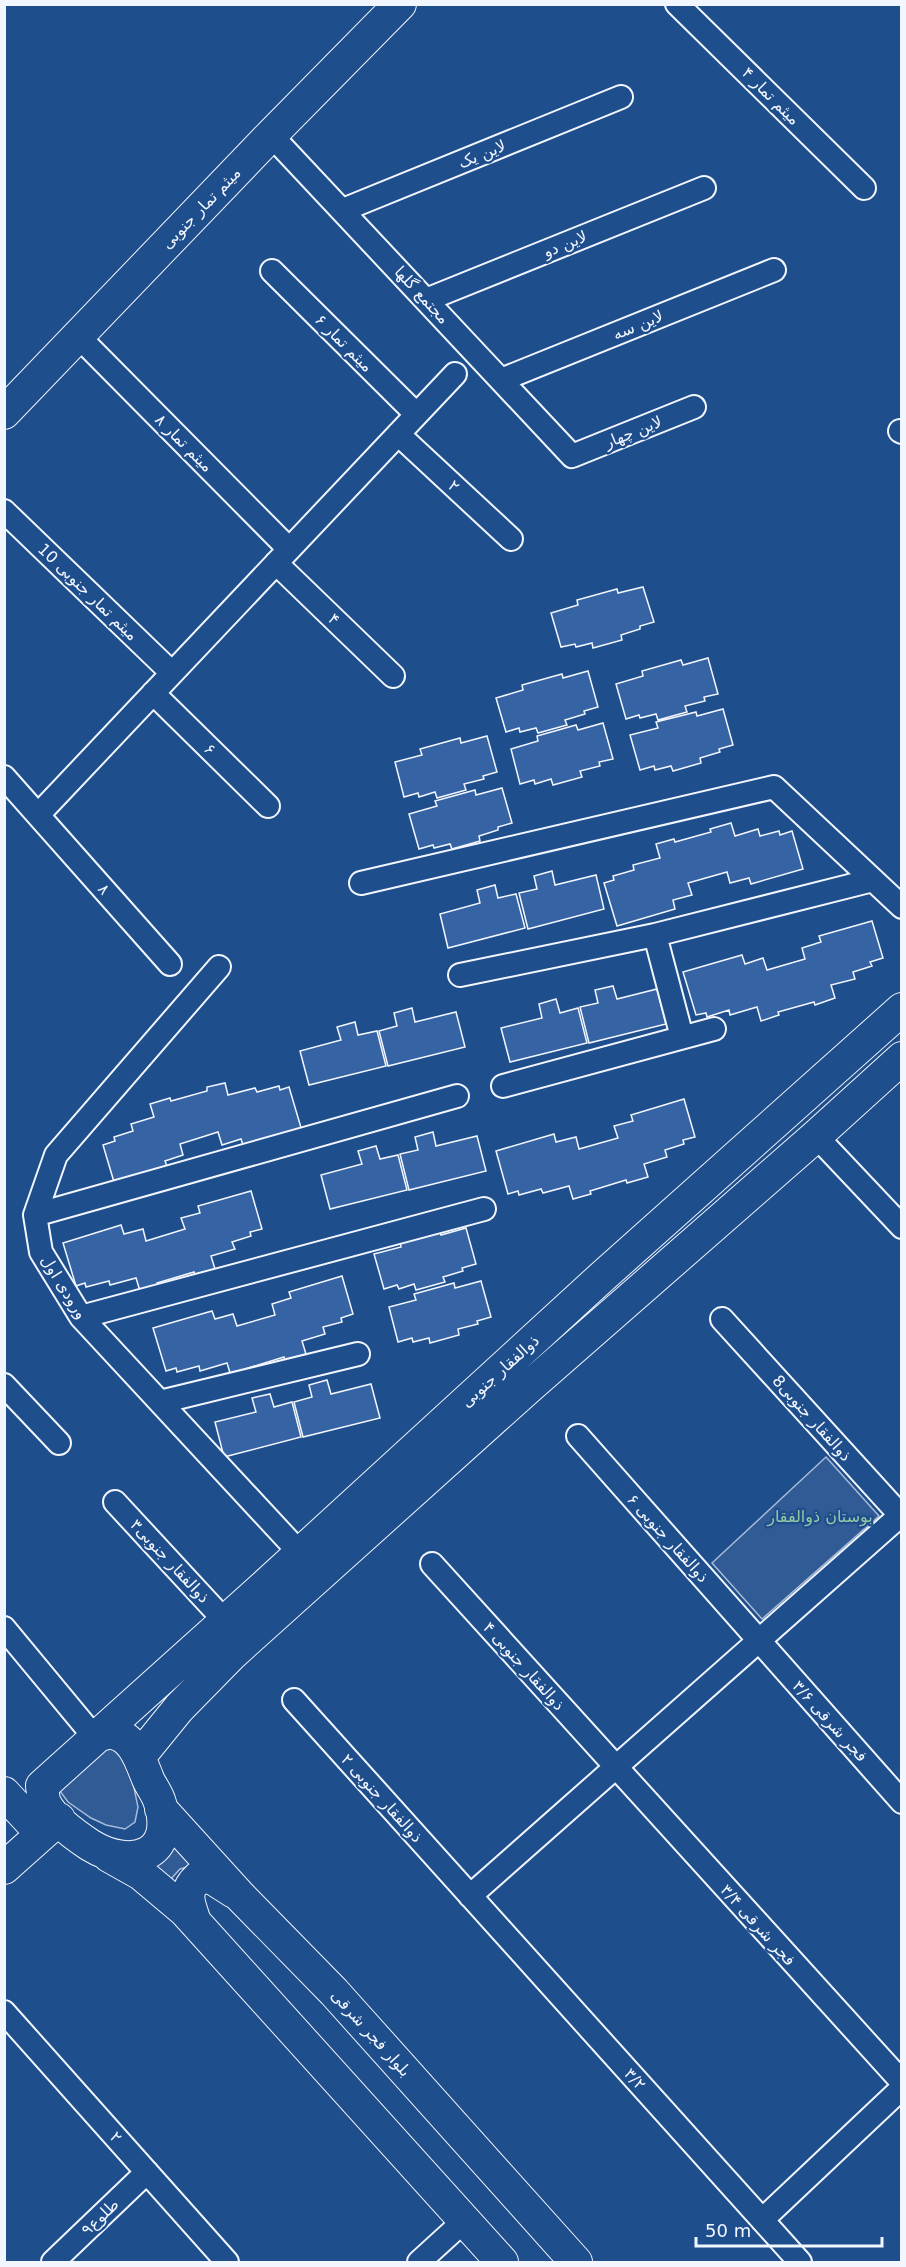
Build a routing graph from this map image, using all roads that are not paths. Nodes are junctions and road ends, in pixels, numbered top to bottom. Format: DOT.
graph roads {
  1 [pos="400,4"];
  2 [pos="678,4"];
  3 [pos="621,97"];
  4 [pos="271,135"];
  5 [pos="704,188"];
  6 [pos="864,188"];
  7 [pos="343,210"];
  8 [pos="774,270"];
  9 [pos="272,272"];
  10 [pos="426,300"];
  11 [pos="79,337"];
  12 [pos="454,374"];
  13 [pos="501,380"];
  14 [pos="694,407"];
  15 [pos="4,413"];
  16 [pos="416,414"];
  17 [pos="398,434"];
  18 [pos="572,456"];
  19 [pos="4,511"];
  20 [pos="511,539"];
  21 [pos="283,556"];
  22 [pos="172,673"];
  23 [pos="393,676"];
  24 [pos="153,693"];
  25 [pos="4,777"];
  26 [pos="268,806"];
  27 [pos="38,815"];
  28 [pos="873,880"];
  29 [pos="361,883"];
  30 [pos="902,907"];
  31 [pos="655,935"];
  32 [pos="170,964"];
  33 [pos="219,967"];
  34 [pos="460,975"];
  35 [pos="902,1009"];
  36 [pos="714,1029"];
  37 [pos="682,1037"];
  38 [pos="902,1058"];
  39 [pos="503,1086"];
  40 [pos="457,1096"];
  41 [pos="816,1136"];
  42 [pos="484,1209"];
  43 [pos="35,1215"];
  44 [pos="902,1227"];
  45 [pos="603,1276"];
  46 [pos="626,1302"];
  47 [pos="81,1317"];
  48 [pos="722,1319"];
  49 [pos="358,1354"];
  50 [pos="4,1385"];
  51 [pos="160,1402"];
  52 [pos="578,1436"];
  53 [pos="59,1443"];
  54 [pos="115,1502"];
  55 [pos="901,1516"];
  56 [pos="300,1553"];
  57 [pos="432,1564"];
  58 [pos="225,1621"];
  59 [pos="4,1628"];
  60 [pos="759,1641"];
  61 [pos="294,1700"];
  62 [pos="98,1737"];
  63 [pos="140,1756"];
  64 [pos="615,1768"];
  65 [pos="42,1786"];
  66 [pos="902,1802"];
  67 [pos="9,1807"];
  68 [pos="160,1809"];
  69 [pos="50,1827"];
  70 [pos="103,1853"];
  71 [pos="4,1868"];
  72 [pos="240,1896"];
  73 [pos="470,1896"];
  74 [pos="195,1922"];
  75 [pos="4,2012"];
  76 [pos="902,2082"];
  77 [pos="902,2088"];
  78 [pos="147,2172"];
  79 [pos="762,2220"];
  80 [pos="464,2221"];
  81 [pos="53,2262"];
  82 [pos="227,2262"];
  83 [pos="418,2262"];
  84 [pos="502,2262"];
  85 [pos="576,2262"];
  86 [pos="800,2262"];
  1 -- 4 [label="main road, میثم تمار جنوبی"];
  2 -- 6 [label="street, میثم تمار ۴"];
  3 -- 7 [label="street, لاین یک"];
  4 -- 7 [label="street, مجتمع گلها"];
  4 -- 11 [label="main road, میثم تمار جنوبی"];
  5 -- 10 [label="street, لاین دو"];
  7 -- 10 [label="street, مجتمع گلها"];
  8 -- 13 [label="street, لاین سه"];
  9 -- 16 [label="street, میثم تمار ۶"];
  10 -- 13 [label="street, مجتمع گلها"];
  11 -- 15 [label="main road, میثم تمار جنوبی"];
  11 -- 21 [label="street, میثم تمار ۸"];
  12 -- 16 [label="street"];
  13 -- 18 [label="street, مجتمع گلها"];
  14 -- 18 [label="street, لاین چهار"];
  16 -- 17 [label="street"];
  17 -- 20 [label="street, ۲"];
  17 -- 21 [label="street"];
  19 -- 22 [label="street, میثم تمار جنوبی 10"];
  21 -- 22 [label="street"];
  21 -- 23 [label="street, ۴"];
  22 -- 24 [label="street"];
  24 -- 26 [label="street, ۶"];
  24 -- 27 [label="street"];
  25 -- 27 [label="street, ۸"];
  27 -- 32 [label="street, ۸"];
  28 -- 29 [label="street"];
  28 -- 30 [label="street"];
  28 -- 31 [label="street"];
  31 -- 34 [label="street"];
  31 -- 37 [label="street"];
  33 -- 43 [label="street, ورودی اول"];
  35 -- 45 [label="main road, ذوالفقار جنوبی"];
  36 -- 37 [label="street"];
  37 -- 39 [label="street"];
  38 -- 41 [label="main road, ذوالفقار جنوبی"];
  40 -- 43 [label="street"];
  41 -- 44 [label="street"];
  41 -- 46 [label="main road, ذوالفقار جنوبی"];
  42 -- 47 [label="street"];
  43 -- 47 [label="street, ورودی اول"];
  45 -- 46 [label="main road"];
  45 -- 56 [label="main road, ذوالفقار جنوبی"];
  46 -- 63 [label="main road, ذوالفقار جنوبی"];
  47 -- 51 [label="street, ورودی اول"];
  48 -- 55 [label="street, 8ذوالفقار جنوبی"];
  49 -- 51 [label="street"];
  50 -- 53 [label="street"];
  51 -- 56 [label="street, ورودی اول"];
  52 -- 60 [label="street, ۶ ذوالفقار جنوبی"];
  54 -- 58 [label="street, ذوالفقار جنوبی۳"];
  55 -- 60 [label="street"];
  56 -- 58 [label="main road, ذوالفقار جنوبی"];
  57 -- 64 [label="street, ۴ ذوالفقار جنوبی"];
  58 -- 62 [label="main road, ذوالفقار جنوبی"];
  59 -- 62 [label="street"];
  60 -- 64 [label="street"];
  60 -- 66 [label="street, ۳/۶ فجر شرقی"];
  61 -- 73 [label="street, ۲ ذوالفقار جنوبی"];
  62 -- 63 [label="main road"];
  62 -- 65 [label="main road"];
  63 -- 68 [label="main road"];
  64 -- 73 [label="street"];
  64 -- 76 [label="street, ۳/۴ فجر شرقی"];
  65 -- 67 [label="main road"];
  65 -- 69 [label="main road"];
  67 -- 69 [label="main road"];
  68 -- 70 [label="main road"];
  68 -- 72 [label="main road, بلوار فجر شرقی"];
  69 -- 70 [label="main road"];
  69 -- 71 [label="main road"];
  70 -- 74 [label="main road"];
  72 -- 74 [label="main road"];
  72 -- 85 [label="main road, بلوار فجر شرقی"];
  73 -- 79 [label="street, ۳/۲"];
  74 -- 80 [label="main road"];
  75 -- 78 [label="street, ۲"];
  77 -- 79 [label="street"];
  78 -- 81 [label="street, طلوع۹"];
  78 -- 82 [label="street, ۲"];
  79 -- 86 [label="street, ۳/۲"];
  80 -- 83 [label="street"];
  80 -- 84 [label="main road"];
}
